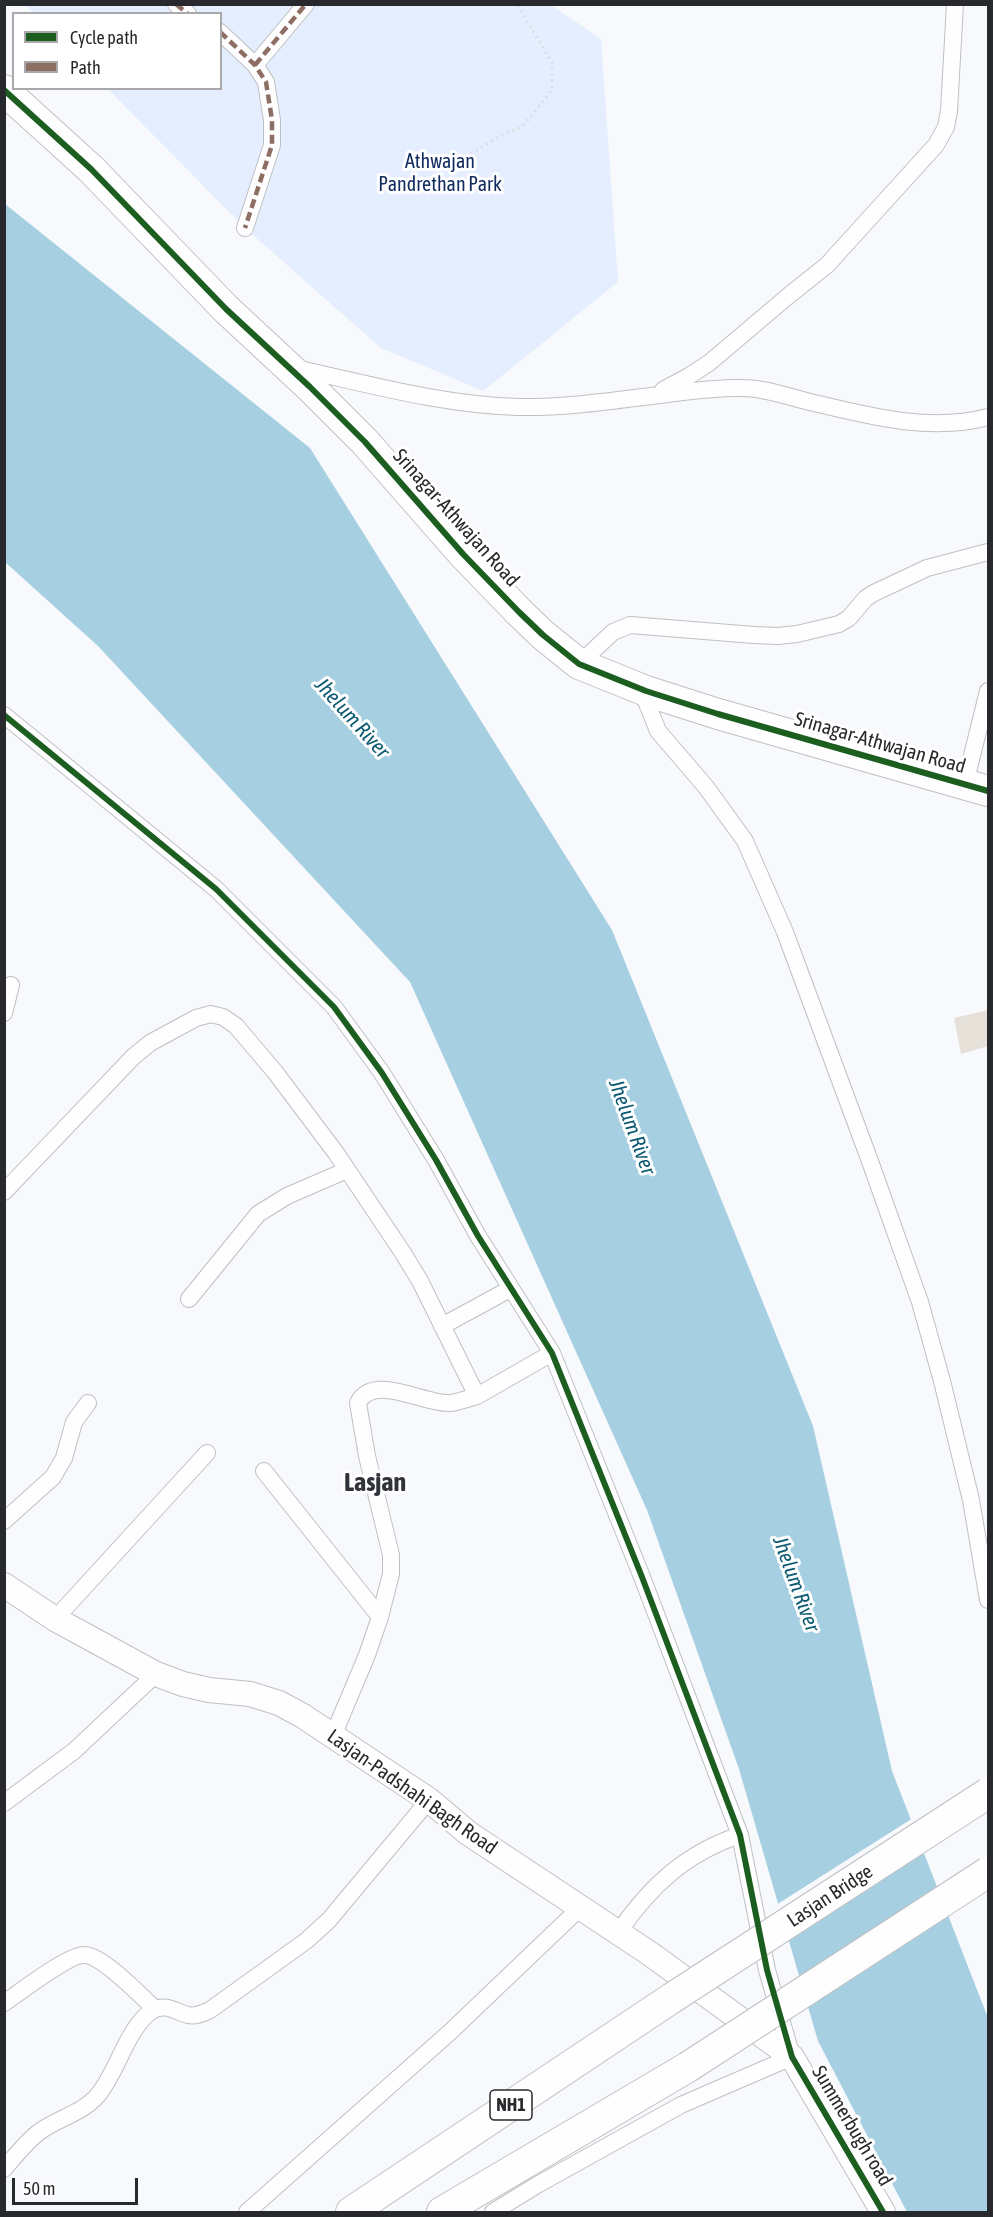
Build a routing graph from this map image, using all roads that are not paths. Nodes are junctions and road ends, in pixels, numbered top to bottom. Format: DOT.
graph roads {
  1 [pos="306,4"];
  2 [pos="955,4"];
  3 [pos="222,34"];
  4 [pos="255,65"];
  5 [pos="4,90"];
  6 [pos="245,228"];
  7 [pos="288,366"];
  8 [pos="648,396"];
  9 [pos="988,417"];
  10 [pos="988,552"];
  11 [pos="579,664"];
  12 [pos="646,690"];
  13 [pos="988,691"];
  14 [pos="4,715"];
  15 [pos="977,787"];
  16 [pos="11,985"];
  17 [pos="4,1013"];
  18 [pos="347,1170"];
  19 [pos="4,1192"];
  20 [pos="510,1288"];
  21 [pos="189,1299"];
  22 [pos="442,1326"];
  23 [pos="552,1353"];
  24 [pos="477,1396"];
  25 [pos="88,1403"];
  26 [pos="207,1453"];
  27 [pos="264,1471"];
  28 [pos="4,1521"];
  29 [pos="4,1585"];
  30 [pos="988,1600"];
  31 [pos="380,1617"];
  32 [pos="55,1619"];
  33 [pos="156,1674"];
  34 [pos="333,1736"];
  35 [pos="988,1793"];
  36 [pos="429,1800"];
  37 [pos="4,1803"];
  38 [pos="740,1835"];
  39 [pos="988,1872"];
  40 [pos="580,1908"];
  41 [pos="618,1933"];
  42 [pos="4,2003"];
  43 [pos="155,2009"];
  44 [pos="792,2057"];
  45 [pos="4,2169"];
  46 [pos="247,2212"];
  47 [pos="351,2212"];
  48 [pos="442,2212"];
  49 [pos="493,2212"];
  50 [pos="883,2212"];
  1 -- 4 [label="street"];
  2 -- 8 [label="street"];
  3 -- 4 [label="street"];
  4 -- 6 [label="street"];
  5 -- 7 [label="highway, Srinagar-Athwajan Road"];
  7 -- 8 [label="street"];
  7 -- 11 [label="highway, Srinagar-Athwajan Road"];
  8 -- 9 [label="street"];
  10 -- 11 [label="street"];
  11 -- 12 [label="highway, Srinagar-Athwajan Road"];
  12 -- 15 [label="highway, Srinagar-Athwajan Road"];
  12 -- 30 [label="street"];
  13 -- 15 [label="street"];
  14 -- 20 [label="street"];
  16 -- 17 [label="street"];
  18 -- 19 [label="street"];
  18 -- 21 [label="street"];
  18 -- 22 [label="street"];
  20 -- 22 [label="street"];
  20 -- 23 [label="street"];
  22 -- 24 [label="street"];
  23 -- 24 [label="street"];
  23 -- 38 [label="street"];
  24 -- 31 [label="street"];
  25 -- 28 [label="street"];
  26 -- 32 [label="street"];
  27 -- 31 [label="street"];
  29 -- 32 [label="street, Lasjan-Padshahi Bagh Road"];
  31 -- 34 [label="street"];
  32 -- 33 [label="street, Lasjan-Padshahi Bagh Road"];
  33 -- 34 [label="street, Lasjan-Padshahi Bagh Road"];
  33 -- 37 [label="street"];
  34 -- 36 [label="street, Lasjan-Padshahi Bagh Road"];
  35 -- 47 [label="highway, Lasjan Bridge / NH1, bridge"];
  36 -- 40 [label="street, Lasjan-Padshahi Bagh Road"];
  36 -- 43 [label="street"];
  38 -- 41 [label="street"];
  38 -- 44 [label="street"];
  39 -- 48 [label="highway, bridge"];
  40 -- 41 [label="street, Lasjan-Padshahi Bagh Road"];
  40 -- 46 [label="street"];
  41 -- 44 [label="street, Lasjan-Padshahi Bagh Road"];
  42 -- 43 [label="street"];
  43 -- 45 [label="street"];
  44 -- 49 [label="street"];
  44 -- 50 [label="street, Summerbugh road"];
}
